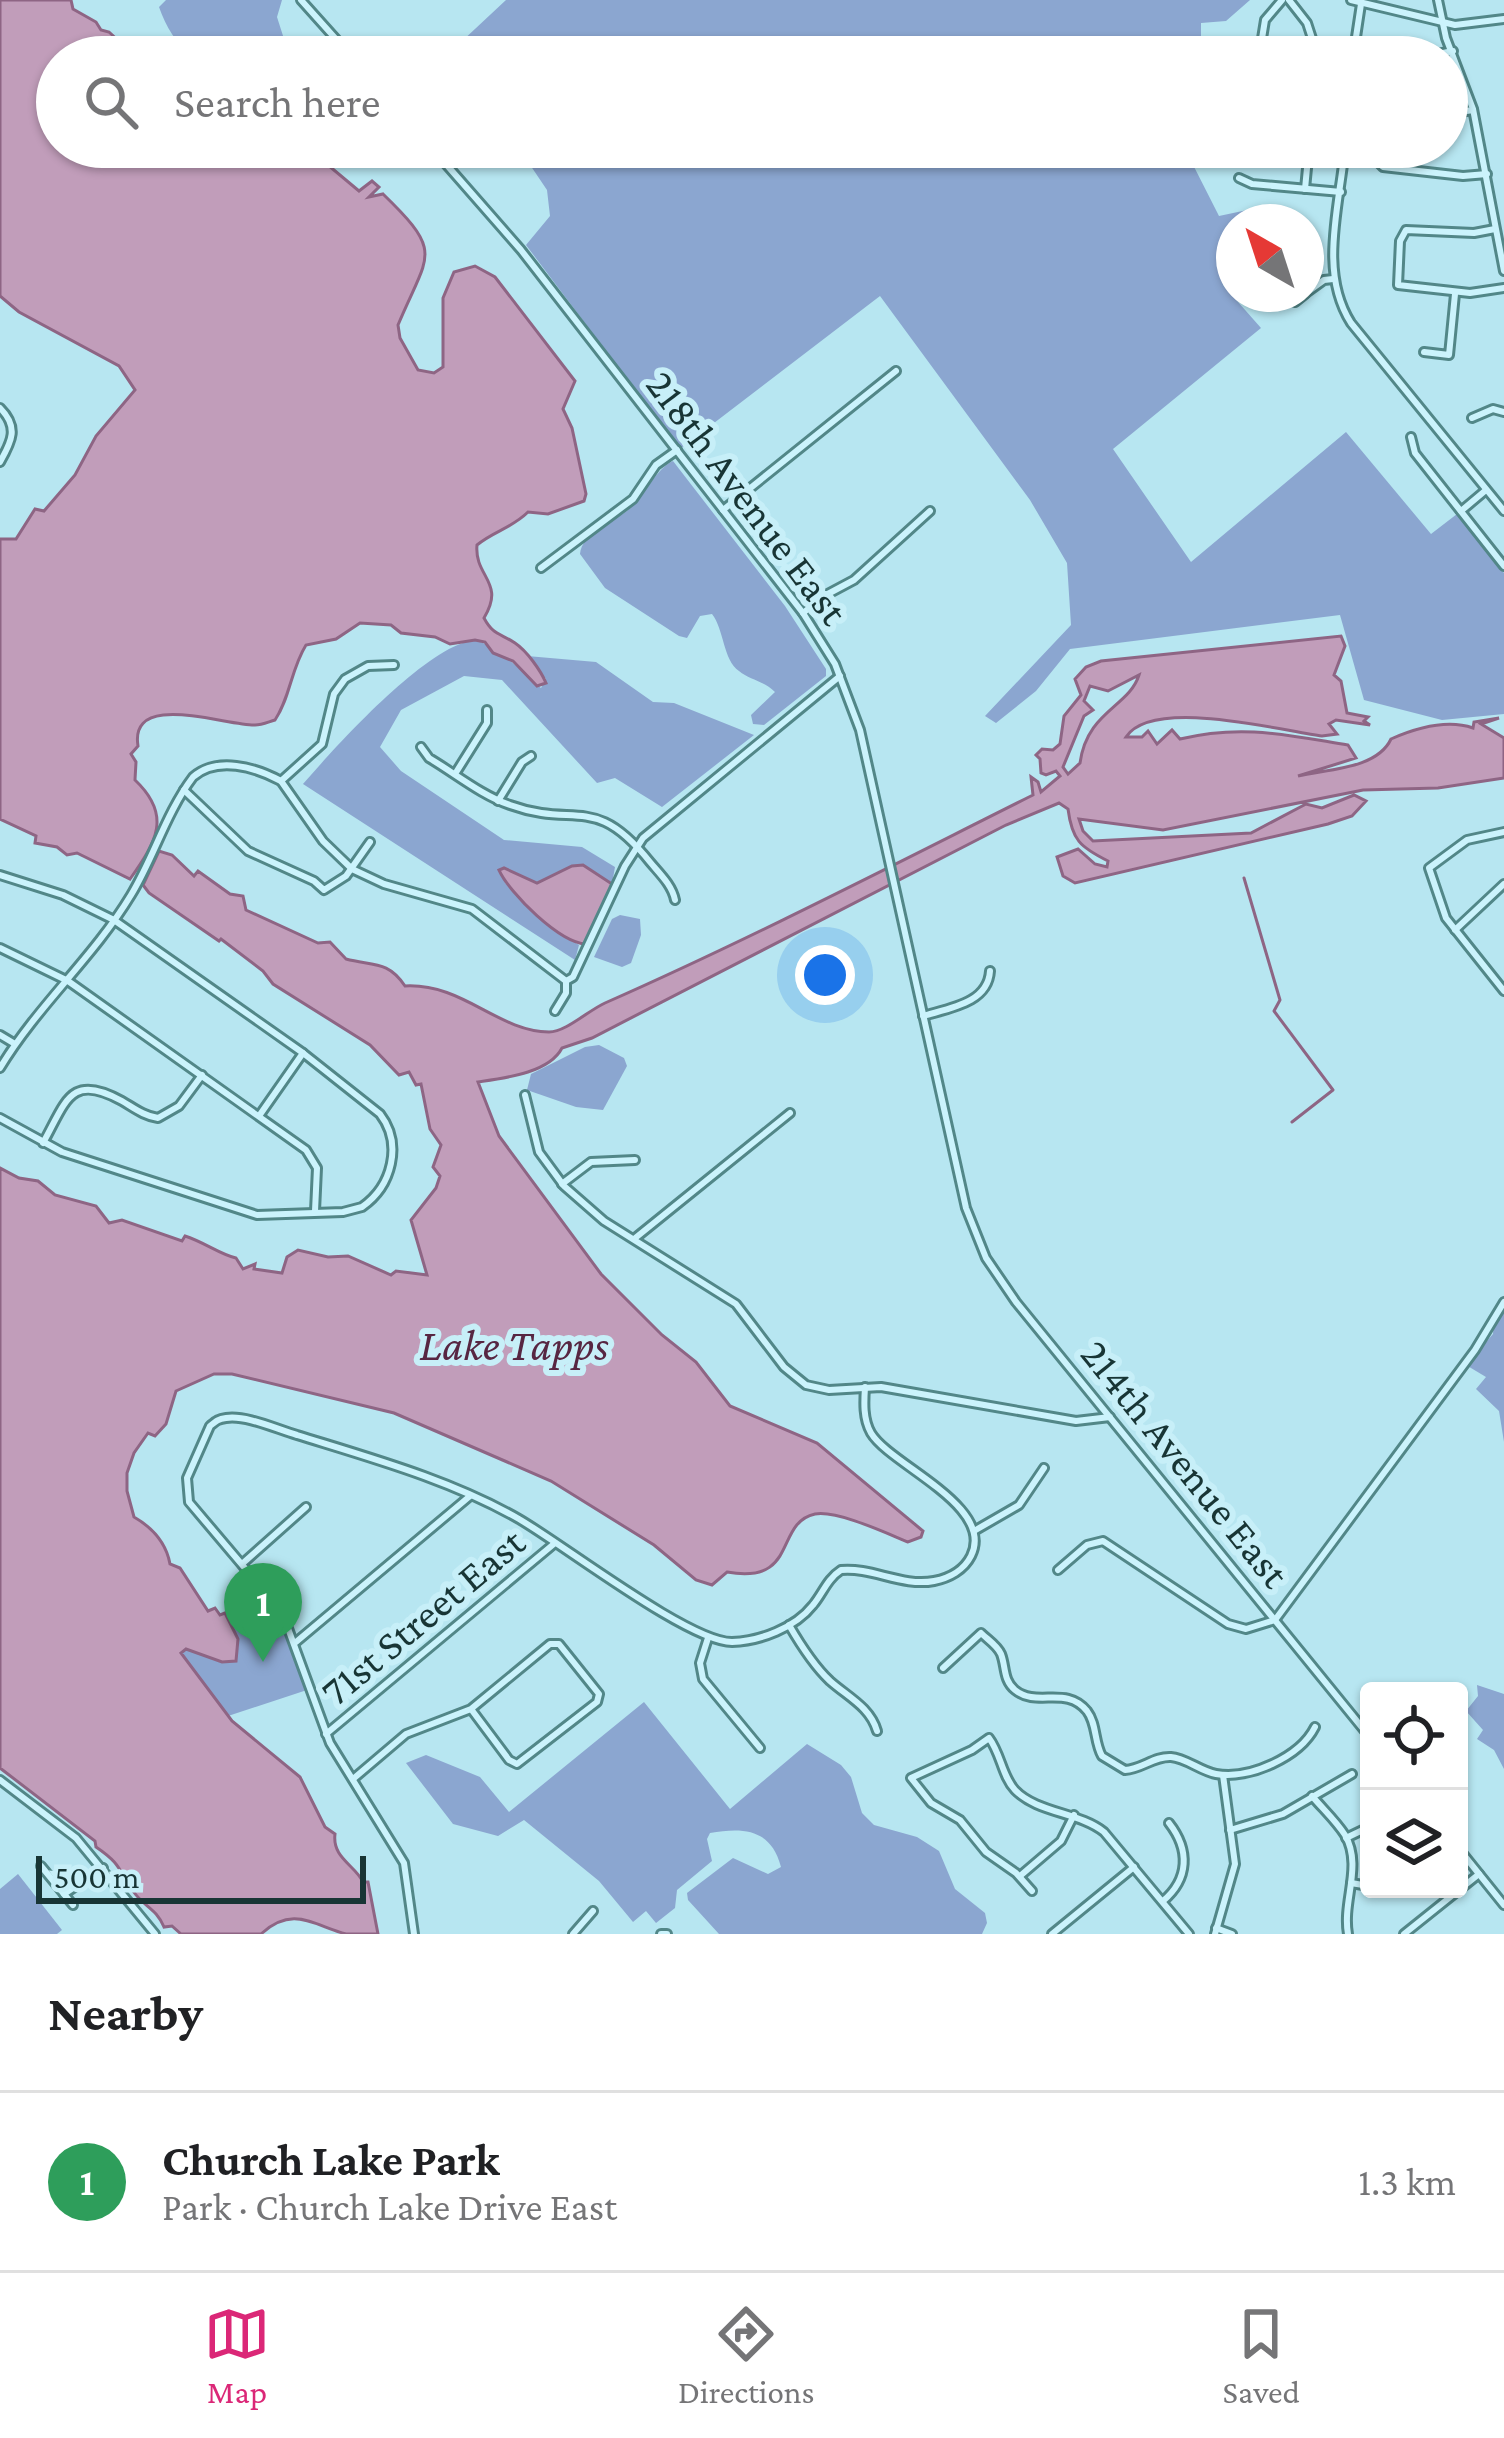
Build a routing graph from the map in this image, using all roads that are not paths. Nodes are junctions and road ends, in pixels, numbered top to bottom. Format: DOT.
graph roads {
  1 [pos="301,0"];
  2 [pos="1285,0"];
  3 [pos="1352,0"];
  4 [pos="1438,0"];
  5 [pos="1361,4"];
  6 [pos="1504,19"];
  7 [pos="1443,23"];
  8 [pos="333,36"];
  9 [pos="1262,36"];
  10 [pos="1311,36"];
  11 [pos="1356,36"];
  12 [pos="1448,36"];
  13 [pos="1468,95"];
  14 [pos="1473,110"];
  15 [pos="1468,111"];
  16 [pos="449,168"];
  17 [pos="1307,168"];
  18 [pos="1344,168"];
  19 [pos="1402,168"];
  20 [pos="1487,174"];
  21 [pos="1239,178"];
  22 [pos="1305,189"];
  23 [pos="1341,192"];
  24 [pos="1496,229"];
  25 [pos="1504,271"];
  26 [pos="1324,280"];
  27 [pos="1334,283"];
  28 [pos="1504,288"];
  29 [pos="1455,292"];
  30 [pos="1424,352"];
  31 [pos="896,371"];
  32 [pos="0,408"];
  33 [pos="1504,412"];
  34 [pos="1472,418"];
  35 [pos="1411,436"];
  36 [pos="677,451"];
  37 [pos="0,462"];
  38 [pos="1487,489"];
  39 [pos="723,510"];
  40 [pos="930,511"];
  41 [pos="1461,511"];
  42 [pos="1504,511"];
  43 [pos="1504,566"];
  44 [pos="541,568"];
  45 [pos="803,614"];
  46 [pos="394,665"];
  47 [pos="840,676"];
  48 [pos="823,689"];
  49 [pos="846,692"];
  50 [pos="488,710"];
  51 [pos="422,747"];
  52 [pos="530,757"];
  53 [pos="455,774"];
  54 [pos="281,781"];
  55 [pos="184,790"];
  56 [pos="498,800"];
  57 [pos="1504,832"];
  58 [pos="370,842"];
  59 [pos="637,845"];
  60 [pos="352,869"];
  61 [pos="0,875"];
  62 [pos="1502,890"];
  63 [pos="675,900"];
  64 [pos="114,920"];
  65 [pos="1455,930"];
  66 [pos="0,948"];
  67 [pos="990,970"];
  68 [pos="68,981"];
  69 [pos="566,981"];
  70 [pos="1504,992"];
  71 [pos="555,1011"];
  72 [pos="923,1016"];
  73 [pos="0,1035"];
  74 [pos="15,1044"];
  75 [pos="303,1053"];
  76 [pos="0,1068"];
  77 [pos="202,1075"];
  78 [pos="525,1095"];
  79 [pos="790,1113"];
  80 [pos="259,1116"];
  81 [pos="0,1118"];
  82 [pos="43,1143"];
  83 [pos="635,1160"];
  84 [pos="562,1184"];
  85 [pos="315,1211"];
  86 [pos="970,1220"];
  87 [pos="634,1240"];
  88 [pos="1504,1302"];
  89 [pos="865,1387"];
  90 [pos="1110,1417"];
  91 [pos="1044,1468"];
  92 [pos="470,1496"];
  93 [pos="306,1507"];
  94 [pos="974,1532"];
  95 [pos="555,1543"];
  96 [pos="242,1564"];
  97 [pos="1058,1570"];
  98 [pos="1275,1620"];
  99 [pos="789,1625"];
  100 [pos="708,1639"];
  101 [pos="296,1642"];
  102 [pos="943,1668"];
  103 [pos="471,1709"];
  104 [pos="1360,1725"];
  105 [pos="1315,1727"];
  106 [pos="877,1731"];
  107 [pos="326,1735"];
  108 [pos="760,1748"];
  109 [pos="1352,1774"];
  110 [pos="1223,1775"];
  111 [pos="352,1779"];
  112 [pos="0,1780"];
  113 [pos="1312,1796"];
  114 [pos="1074,1815"];
  115 [pos="1169,1823"];
  116 [pos="1230,1830"];
  117 [pos="1360,1831"];
  118 [pos="1346,1838"];
  119 [pos="1468,1861"];
  120 [pos="41,1866"];
  121 [pos="103,1868"];
  122 [pos="1134,1868"];
  123 [pos="1479,1874"];
  124 [pos="1020,1876"];
  125 [pos="1351,1882"];
  126 [pos="1360,1884"];
  127 [pos="1032,1891"];
  128 [pos="64,1894"];
  129 [pos="1162,1901"];
  130 [pos="1504,1905"];
  131 [pos="73,1906"];
  132 [pos="593,1911"];
  133 [pos="1216,1931"];
  134 [pos="1186,1933"];
  135 [pos="155,1934"];
  136 [pos="414,1934"];
  137 [pos="573,1934"];
  138 [pos="1052,1934"];
  139 [pos="1232,1934"];
  140 [pos="1348,1934"];
  141 [pos="1404,1934"];
  1 -- 8 [label="street"];
  2 -- 9 [label="street"];
  2 -- 10 [label="street"];
  3 -- 5 [label="street"];
  4 -- 7 [label="street"];
  5 -- 7 [label="street"];
  5 -- 11 [label="street"];
  6 -- 7 [label="street"];
  7 -- 12 [label="street"];
  13 -- 14 [label="street"];
  14 -- 15 [label="street"];
  14 -- 20 [label="street"];
  16 -- 36 [label="street, 218th Avenue East"];
  17 -- 22 [label="street"];
  18 -- 23 [label="street"];
  19 -- 20 [label="street"];
  20 -- 24 [label="street"];
  21 -- 22 [label="street"];
  22 -- 23 [label="street"];
  23 -- 27 [label="street"];
  24 -- 25 [label="street"];
  24 -- 29 [label="street"];
  26 -- 27 [label="street"];
  27 -- 38 [label="street"];
  28 -- 29 [label="street"];
  29 -- 30 [label="street"];
  31 -- 39 [label="street"];
  32 -- 37 [label="street"];
  33 -- 34 [label="street"];
  35 -- 41 [label="street"];
  36 -- 39 [label="street, 218th Avenue East"];
  36 -- 44 [label="street"];
  38 -- 41 [label="street"];
  38 -- 42 [label="street"];
  39 -- 45 [label="street, 218th Avenue East"];
  40 -- 45 [label="street"];
  41 -- 43 [label="street"];
  45 -- 47 [label="street, 218th Avenue East"];
  46 -- 54 [label="street"];
  47 -- 48 [label="street"];
  47 -- 49 [label="street, 218th Avenue East"];
  48 -- 49 [label="street"];
  48 -- 59 [label="street"];
  49 -- 72 [label="street, 218th Avenue East"];
  50 -- 53 [label="street"];
  51 -- 53 [label="street"];
  52 -- 56 [label="street"];
  53 -- 56 [label="street"];
  54 -- 55 [label="street"];
  54 -- 60 [label="street"];
  55 -- 60 [label="street"];
  55 -- 64 [label="street"];
  56 -- 59 [label="street"];
  57 -- 65 [label="street"];
  58 -- 60 [label="street"];
  59 -- 63 [label="street"];
  59 -- 69 [label="street"];
  60 -- 69 [label="street"];
  61 -- 64 [label="street"];
  62 -- 65 [label="street"];
  64 -- 68 [label="street"];
  64 -- 75 [label="street"];
  65 -- 70 [label="street"];
  66 -- 68 [label="street"];
  67 -- 72 [label="street"];
  68 -- 74 [label="street"];
  68 -- 77 [label="street"];
  69 -- 71 [label="street"];
  72 -- 86 [label="street, 218th Avenue East"];
  73 -- 74 [label="street"];
  74 -- 76 [label="street"];
  75 -- 80 [label="street"];
  75 -- 85 [label="street"];
  77 -- 80 [label="street"];
  77 -- 82 [label="street"];
  78 -- 84 [label="street"];
  79 -- 87 [label="street"];
  80 -- 85 [label="street"];
  81 -- 82 [label="street"];
  82 -- 85 [label="street"];
  83 -- 84 [label="street"];
  84 -- 87 [label="street"];
  86 -- 90 [label="street, 214th Avenue East"];
  87 -- 89 [label="street"];
  88 -- 98 [label="street"];
  89 -- 90 [label="street"];
  89 -- 94 [label="street"];
  90 -- 98 [label="street, 214th Avenue East"];
  91 -- 94 [label="street"];
  92 -- 95 [label="street"];
  92 -- 96 [label="street"];
  92 -- 101 [label="street"];
  93 -- 96 [label="street"];
  94 -- 99 [label="street"];
  95 -- 100 [label="street"];
  95 -- 107 [label="street, 71st Street East"];
  96 -- 101 [label="street"];
  97 -- 98 [label="street"];
  98 -- 104 [label="street, 214th Avenue East"];
  99 -- 100 [label="street"];
  99 -- 106 [label="street"];
  100 -- 108 [label="street"];
  101 -- 107 [label="street"];
  102 -- 110 [label="street"];
  103 -- 103 [label="street"];
  103 -- 111 [label="street"];
  105 -- 110 [label="street"];
  107 -- 111 [label="street"];
  109 -- 113 [label="street"];
  110 -- 116 [label="street"];
  111 -- 136 [label="street"];
  112 -- 121 [label="street"];
  113 -- 116 [label="street"];
  113 -- 118 [label="street"];
  114 -- 122 [label="street"];
  114 -- 124 [label="street"];
  114 -- 124 [label="street"];
  115 -- 129 [label="street"];
  116 -- 133 [label="street"];
  117 -- 118 [label="street"];
  118 -- 125 [label="street"];
  119 -- 123 [label="street"];
  120 -- 128 [label="street"];
  121 -- 128 [label="street"];
  121 -- 135 [label="street"];
  122 -- 129 [label="street"];
  122 -- 138 [label="street"];
  123 -- 130 [label="street"];
  123 -- 141 [label="street"];
  124 -- 127 [label="street"];
  125 -- 126 [label="street"];
  125 -- 140 [label="street"];
  128 -- 131 [label="street"];
  129 -- 134 [label="street"];
  132 -- 137 [label="street"];
  133 -- 139 [label="street"];
}
